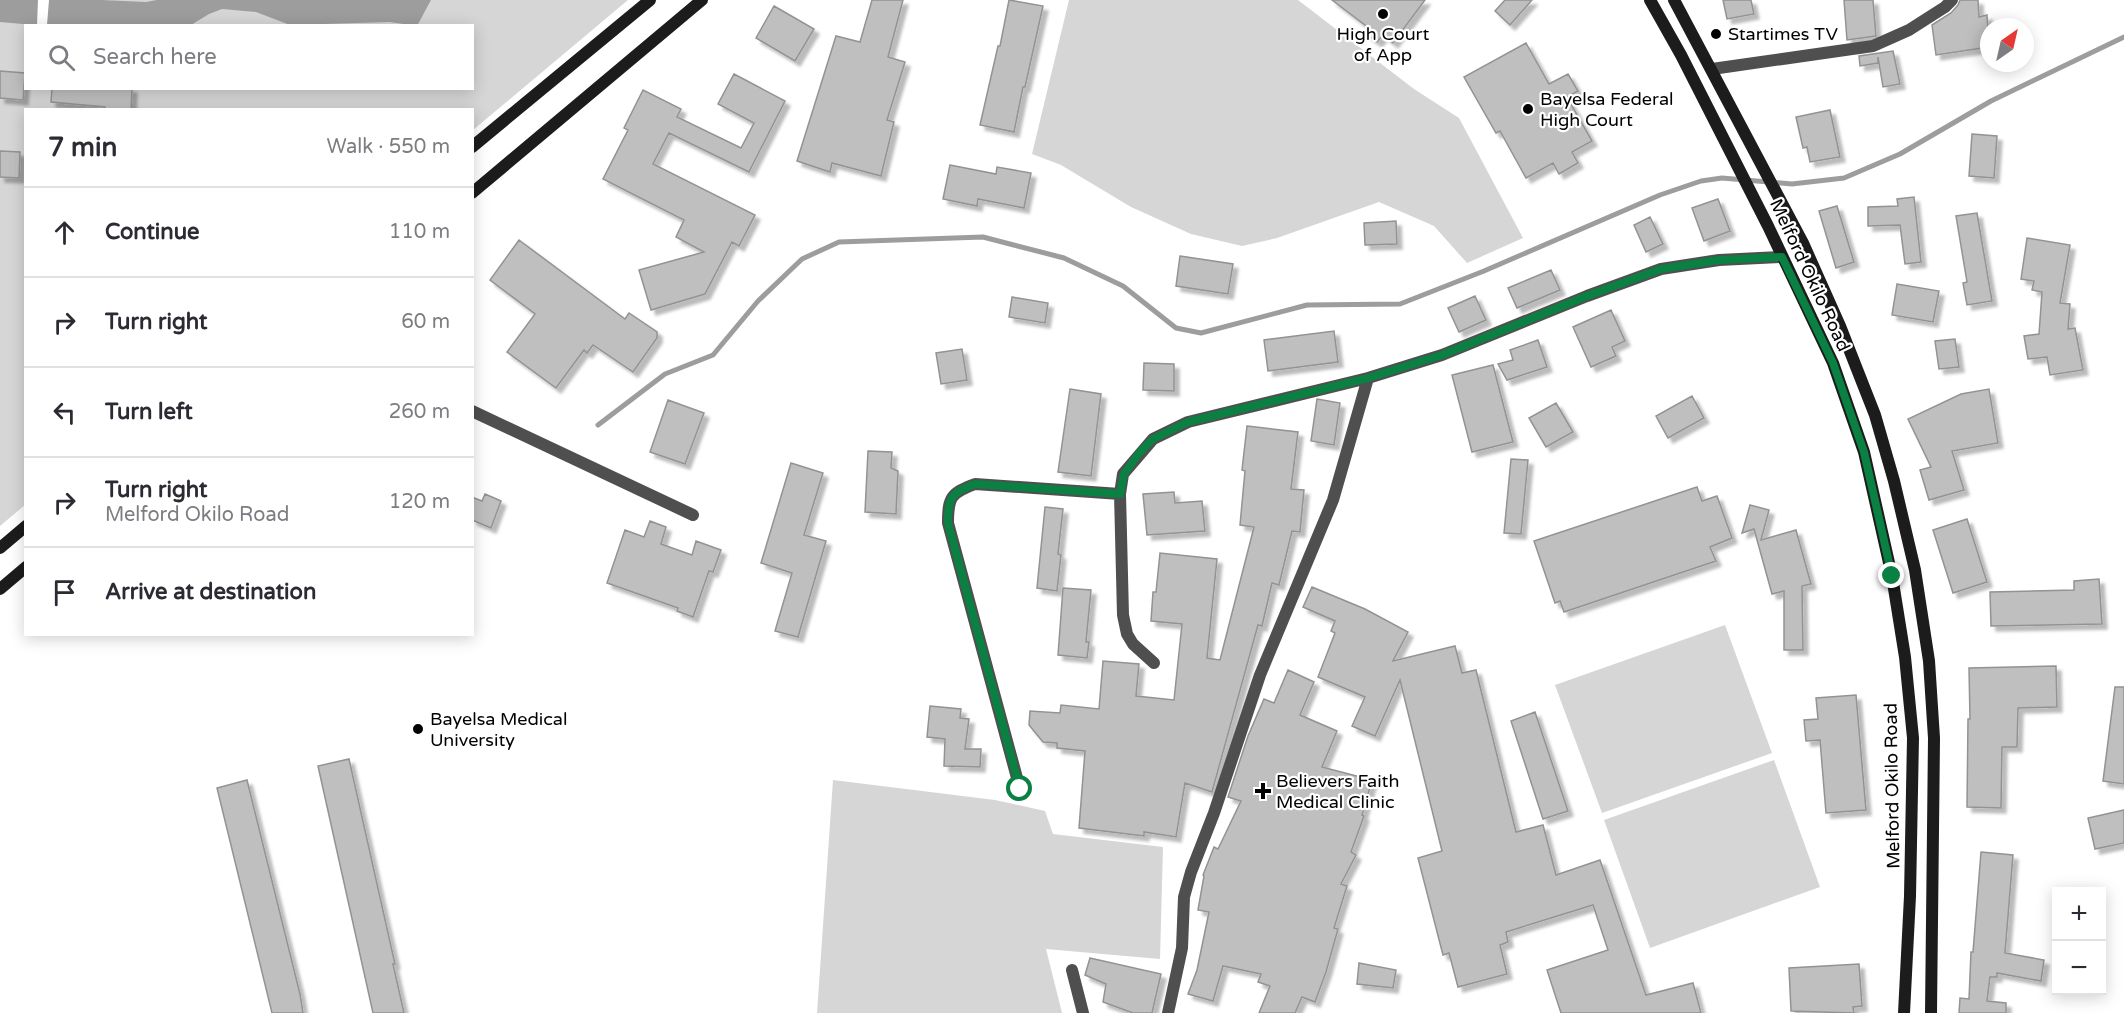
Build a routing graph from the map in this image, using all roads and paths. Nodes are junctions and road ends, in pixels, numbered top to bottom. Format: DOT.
graph roads {
  1 [pos="650,0"];
  2 [pos="702,0"];
  3 [pos="1650,0"];
  4 [pos="1674,0"];
  5 [pos="1953,0"];
  6 [pos="1712,69"];
  7 [pos="474,145"];
  8 [pos="474,191"];
  9 [pos="1782,257"];
  10 [pos="1368,378"];
  11 [pos="474,412"];
  12 [pos="1120,494"];
  13 [pos="693,515"];
  14 [pos="24,528"];
  15 [pos="0,548"];
  16 [pos="24,569"];
  17 [pos="0,589"];
  18 [pos="1154,663"];
  19 [pos="1020,789"];
  20 [pos="1072,970"];
  21 [pos="1083,1013"];
  22 [pos="1168,1013"];
  23 [pos="1904,1013"];
  24 [pos="1931,1013"];
  1 -- 7 [label="main road"];
  2 -- 8 [label="main road"];
  3 -- 9 [label="main road, Melford Okilo Road"];
  4 -- 6 [label="main road, Melford Okilo Road"];
  5 -- 6 [label="street"];
  6 -- 24 [label="main road, Melford Okilo Road"];
  9 -- 10 [label="street"];
  9 -- 23 [label="main road, Melford Okilo Road"];
  10 -- 12 [label="street"];
  10 -- 22 [label="street"];
  11 -- 13 [label="street"];
  12 -- 18 [label="street"];
  12 -- 19 [label="street"];
  14 -- 15 [label="main road"];
  16 -- 17 [label="main road"];
  20 -- 21 [label="street"];
}
